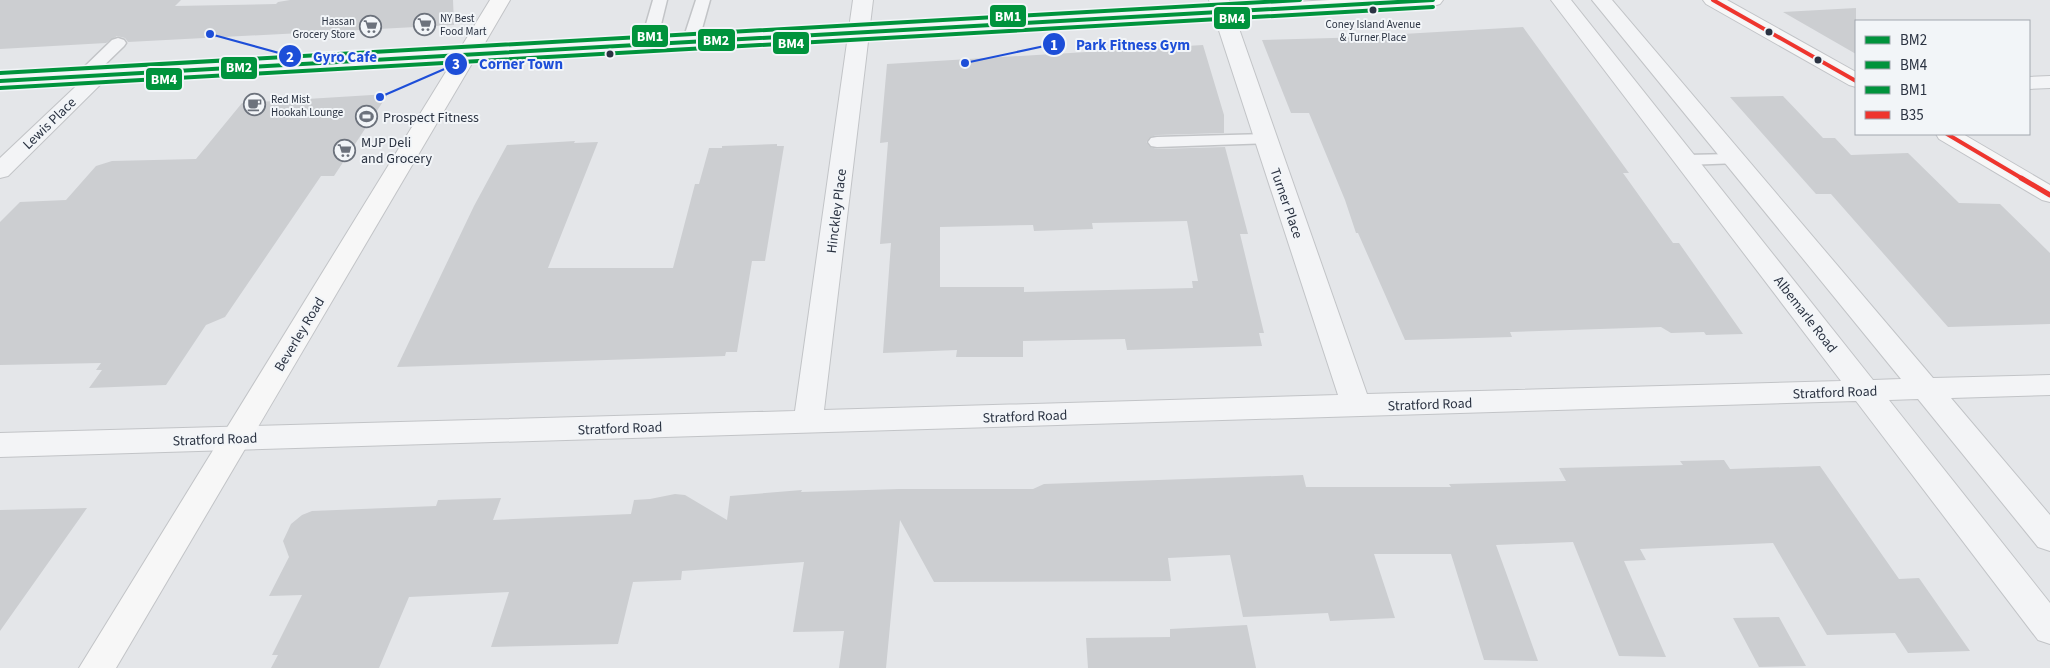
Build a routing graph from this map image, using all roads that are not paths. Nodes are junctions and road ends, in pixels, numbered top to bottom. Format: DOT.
graph roads {
  1 [pos="500,0"];
  2 [pos="660,0"];
  3 [pos="703,0"];
  4 [pos="863,0"];
  5 [pos="1433,0"];
  6 [pos="1561,0"];
  7 [pos="1602,0"];
  8 [pos="1713,0"];
  9 [pos="1221,6"];
  10 [pos="1627,29"];
  11 [pos="1584,30"];
  12 [pos="859,33"];
  13 [pos="118,43"];
  14 [pos="690,43"];
  15 [pos="648,45"];
  16 [pos="467,55"];
  17 [pos="91,76"];
  18 [pos="1855,80"];
  19 [pos="0,81"];
  20 [pos="2030,82"];
  21 [pos="2050,82"];
  22 [pos="1949,135"];
  23 [pos="1266,139"];
  24 [pos="1156,142"];
  25 [pos="1734,159"];
  26 [pos="1686,160"];
  27 [pos="0,171"];
  28 [pos="2050,195"];
  29 [pos="2050,386"];
  30 [pos="1925,388"];
  31 [pos="1866,392"];
  32 [pos="1356,406"];
  33 [pos="808,422"];
  34 [pos="235,438"];
  35 [pos="0,445"];
  36 [pos="2050,538"];
  37 [pos="2050,629"];
  38 [pos="97,668"];
  1 -- 16 [label="main road, Beverley Road"];
  2 -- 15 [label="lane"];
  3 -- 14 [label="lane"];
  4 -- 12 [label="street, Hinckley Place"];
  5 -- 9 [label="main road"];
  6 -- 11 [label="street, Albemarle Road"];
  7 -- 10 [label="street"];
  8 -- 18 [label="main road"];
  9 -- 12 [label="main road"];
  9 -- 23 [label="street, Turner Place"];
  10 -- 11 [label="street"];
  10 -- 25 [label="street"];
  11 -- 26 [label="street, Albemarle Road"];
  12 -- 14 [label="main road"];
  12 -- 33 [label="street, Hinckley Place"];
  13 -- 17 [label="lane"];
  14 -- 15 [label="main road"];
  15 -- 16 [label="main road"];
  16 -- 17 [label="main road"];
  16 -- 34 [label="main road, Beverley Road"];
  17 -- 19 [label="main road"];
  17 -- 27 [label="street, Lewis Place"];
  20 -- 21 [label="street"];
  22 -- 28 [label="main road"];
  23 -- 24 [label="lane"];
  23 -- 32 [label="street, Turner Place"];
  25 -- 26 [label="lane"];
  25 -- 30 [label="street"];
  26 -- 31 [label="street, Albemarle Road"];
  29 -- 30 [label="street, Stratford Road"];
  30 -- 31 [label="street, Stratford Road"];
  30 -- 36 [label="street"];
  31 -- 32 [label="street, Stratford Road"];
  31 -- 37 [label="street, Albemarle Road"];
  32 -- 33 [label="street, Stratford Road"];
  33 -- 34 [label="street, Stratford Road"];
  34 -- 35 [label="street, Stratford Road"];
  34 -- 38 [label="main road, Beverley Road"];
}
